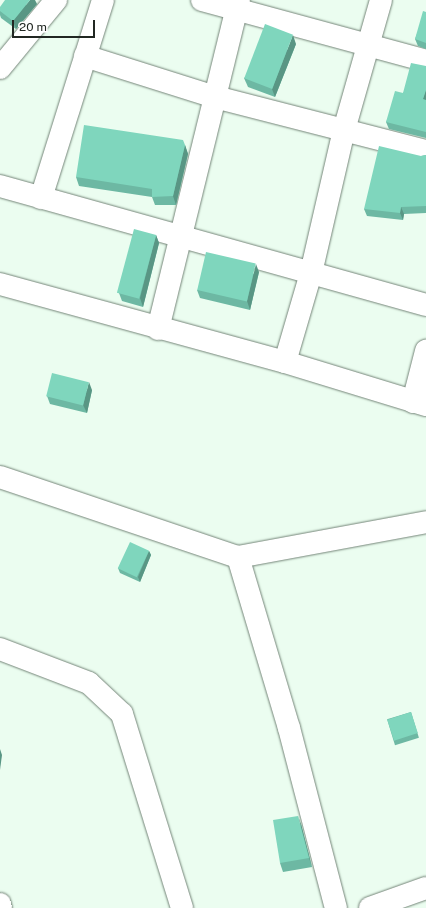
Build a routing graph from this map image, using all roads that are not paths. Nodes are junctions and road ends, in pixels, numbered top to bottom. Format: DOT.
graph roads {
  1 [pos="56,0"];
  2 [pos="103,0"];
  3 [pos="202,0"];
  4 [pos="381,0"];
  5 [pos="238,5"];
  6 [pos="368,44"];
  7 [pos="85,56"];
  8 [pos="426,61"];
  9 [pos="1,64"];
  10 [pos="215,97"];
  11 [pos="344,130"];
  12 [pos="426,151"];
  13 [pos="0,186"];
  14 [pos="41,198"];
  15 [pos="180,237"];
  16 [pos="311,273"];
  17 [pos="0,284"];
  18 [pos="426,305"];
  19 [pos="158,329"];
  20 [pos="426,351"];
  21 [pos="285,362"];
  22 [pos="420,404"];
  23 [pos="0,477"];
  24 [pos="426,522"];
  25 [pos="238,557"];
  26 [pos="0,649"];
  27 [pos="426,888"];
  28 [pos="0,904"];
  29 [pos="1,908"];
  30 [pos="182,908"];
  31 [pos="336,908"];
  32 [pos="370,908"];
  1 -- 9 [label="street"];
  2 -- 7 [label="street"];
  3 -- 5 [label="street"];
  4 -- 6 [label="street"];
  5 -- 6 [label="street"];
  5 -- 10 [label="street"];
  6 -- 8 [label="street"];
  6 -- 11 [label="street"];
  7 -- 10 [label="street"];
  7 -- 14 [label="street"];
  10 -- 11 [label="street"];
  10 -- 15 [label="street"];
  11 -- 12 [label="street"];
  11 -- 16 [label="street"];
  13 -- 14 [label="street"];
  14 -- 15 [label="street"];
  15 -- 16 [label="street"];
  15 -- 19 [label="street"];
  16 -- 18 [label="street"];
  16 -- 21 [label="street"];
  17 -- 19 [label="street"];
  19 -- 21 [label="street"];
  20 -- 22 [label="street"];
  21 -- 22 [label="street"];
  23 -- 25 [label="street"];
  24 -- 25 [label="street"];
  25 -- 31 [label="street"];
  26 -- 30 [label="street"];
  27 -- 32 [label="street"];
  28 -- 29 [label="street"];
}
